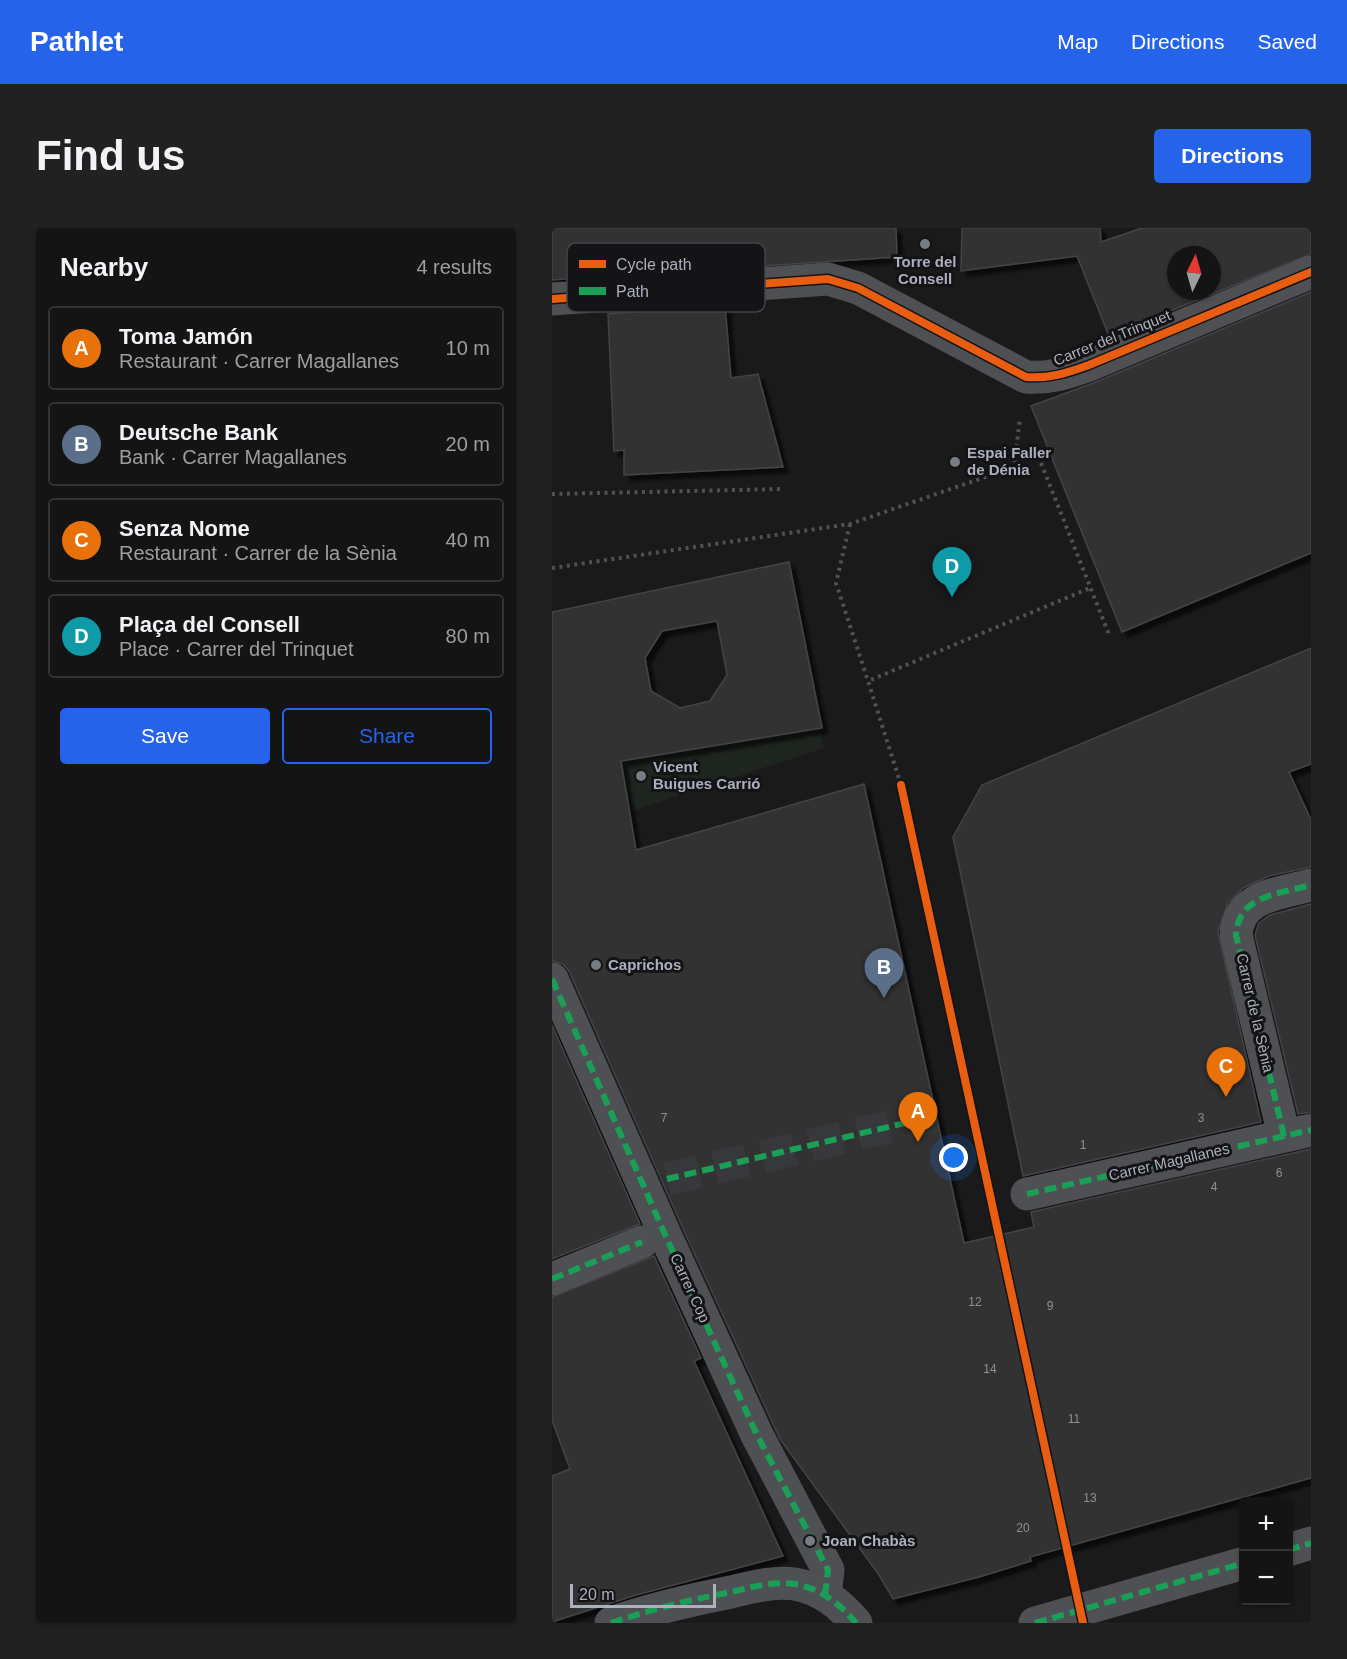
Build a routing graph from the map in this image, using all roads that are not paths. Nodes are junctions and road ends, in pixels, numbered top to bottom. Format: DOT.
graph roads {
  1 [pos="1311,272"];
  2 [pos="765,284"];
  3 [pos="567,298"];
  4 [pos="552,299"];
  5 [pos="1311,885"];
  6 [pos="552,979"];
  7 [pos="1298,1133"];
  8 [pos="1027,1194"];
  9 [pos="642,1242"];
  10 [pos="552,1279"];
  11 [pos="1311,1544"];
  12 [pos="1293,1549"];
  13 [pos="1239,1564"];
  14 [pos="825,1595"];
  15 [pos="611,1623"];
  16 [pos="856,1623"];
  17 [pos="1035,1623"];
  1 -- 2 [label="street, Carrer del Trinquet"];
  3 -- 4 [label="street, Carrer del Trinquet"];
  5 -- 7 [label="street, Carrer de la Sènia"];
  6 -- 14 [label="street, Carrer Cop"];
  7 -- 8 [label="street, Carrer Magallanes"];
  9 -- 10 [label="street"];
  11 -- 12 [label="street"];
  13 -- 17 [label="street"];
  14 -- 15 [label="street"];
  14 -- 16 [label="street"];
}
